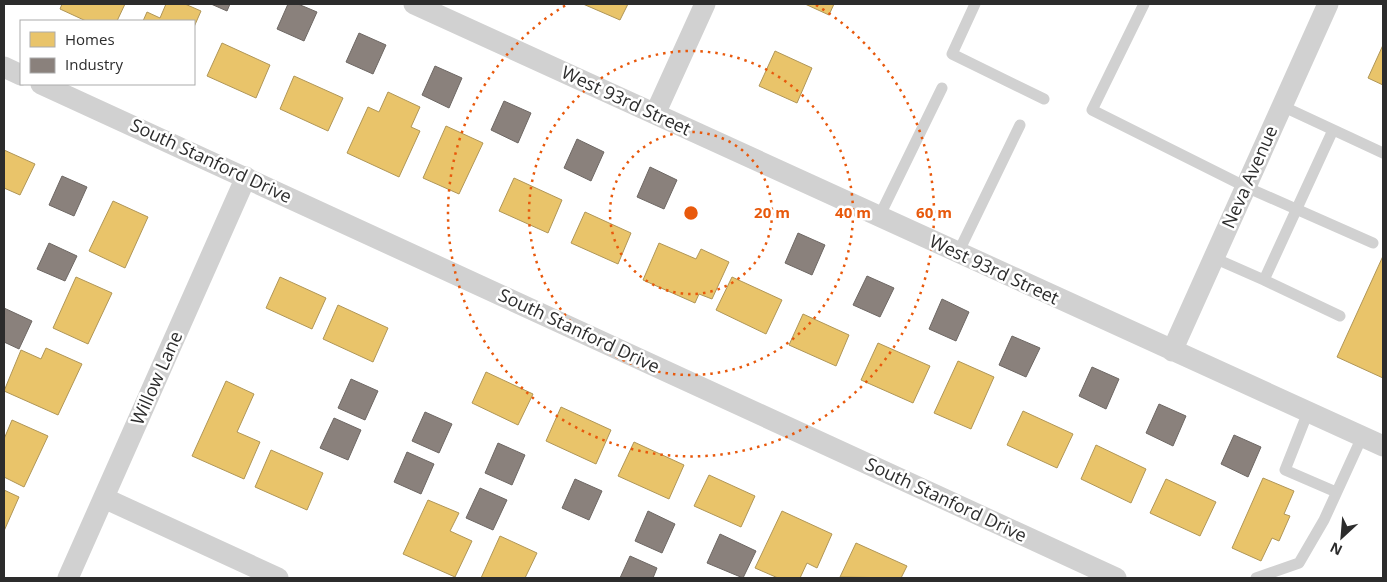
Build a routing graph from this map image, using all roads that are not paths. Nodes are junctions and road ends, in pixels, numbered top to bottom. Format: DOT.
graph roads {
  1 [pos="414,4"];
  2 [pos="705,4"];
  3 [pos="975,4"];
  4 [pos="1144,4"];
  5 [pos="1328,4"];
  6 [pos="4,67"];
  7 [pos="20,75"];
  8 [pos="43,85"];
  9 [pos="942,88"];
  10 [pos="1044,99"];
  11 [pos="1282,106"];
  12 [pos="654,114"];
  13 [pos="1020,124"];
  14 [pos="1333,130"];
  15 [pos="1383,153"];
  16 [pos="246,177"];
  17 [pos="1246,186"];
  18 [pos="1296,210"];
  19 [pos="879,217"];
  20 [pos="1373,243"];
  21 [pos="958,253"];
  22 [pos="1214,258"];
  23 [pos="1264,280"];
  24 [pos="1340,316"];
  25 [pos="1172,351"];
  26 [pos="1308,412"];
  27 [pos="1362,437"];
  28 [pos="1383,446"];
  29 [pos="1336,492"];
  30 [pos="104,498"];
  31 [pos="68,578"];
  32 [pos="278,578"];
  33 [pos="1116,578"];
  34 [pos="1256,578"];
  1 -- 12 [label="street, West 93rd Street"];
  2 -- 12 [label="street"];
  3 -- 10 [label="lane"];
  4 -- 17 [label="lane"];
  5 -- 11 [label="street, Neva Avenue"];
  6 -- 7 [label="street"];
  8 -- 16 [label="street, South Stanford Drive"];
  9 -- 19 [label="lane"];
  11 -- 14 [label="lane"];
  11 -- 17 [label="street, Neva Avenue"];
  12 -- 19 [label="street, West 93rd Street"];
  13 -- 21 [label="lane"];
  14 -- 15 [label="lane"];
  14 -- 18 [label="lane"];
  16 -- 30 [label="street, Willow Lane"];
  16 -- 33 [label="street, South Stanford Drive"];
  17 -- 18 [label="lane"];
  17 -- 22 [label="street, Neva Avenue"];
  18 -- 20 [label="lane"];
  18 -- 23 [label="lane"];
  19 -- 21 [label="street, West 93rd Street"];
  21 -- 25 [label="street, West 93rd Street"];
  22 -- 23 [label="lane"];
  22 -- 25 [label="street, Neva Avenue"];
  23 -- 24 [label="lane"];
  25 -- 26 [label="street, West 93rd Street"];
  26 -- 27 [label="street, West 93rd Street"];
  26 -- 29 [label="lane"];
  27 -- 28 [label="street, West 93rd Street"];
  27 -- 29 [label="lane"];
  29 -- 34 [label="lane"];
  30 -- 31 [label="street, Willow Lane"];
  30 -- 32 [label="street"];
}
